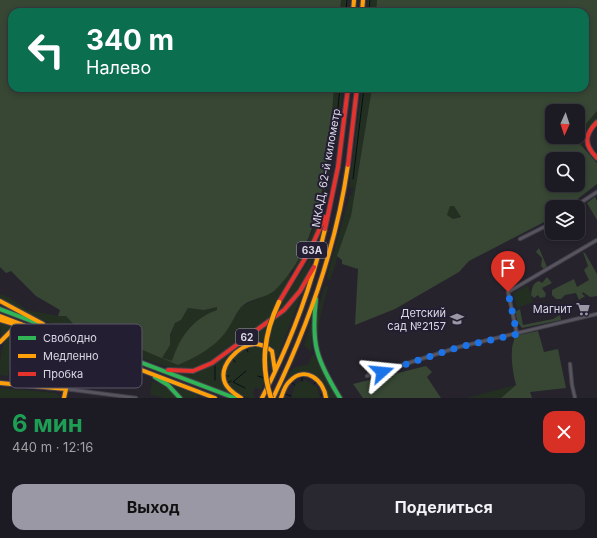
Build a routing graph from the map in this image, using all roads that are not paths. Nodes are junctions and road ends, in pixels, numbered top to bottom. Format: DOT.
graph roads {
  1 [pos="347,92"];
  2 [pos="357,92"];
  3 [pos="597,122"];
  4 [pos="597,158"];
  5 [pos="333,192"];
  6 [pos="597,192"];
  7 [pos="585,200"];
  8 [pos="545,226"];
  9 [pos="520,238"];
  10 [pos="597,240"];
  11 [pos="316,264"];
  12 [pos="318,288"];
  13 [pos="0,301"];
  14 [pos="0,309"];
  15 [pos="597,314"];
  16 [pos="0,316"];
  17 [pos="0,320"];
  18 [pos="12,324"];
  19 [pos="22,324"];
  20 [pos="43,324"];
  21 [pos="44,324"];
  22 [pos="10,332"];
  23 [pos="517,334"];
  24 [pos="0,342"];
  25 [pos="142,362"];
  26 [pos="570,364"];
  27 [pos="156,367"];
  28 [pos="144,371"];
  29 [pos="275,373"];
  30 [pos="367,376"];
  31 [pos="0,383"];
  32 [pos="10,384"];
  33 [pos="55,388"];
  34 [pos="66,389"];
  35 [pos="263,396"];
  36 [pos="64,398"];
  37 [pos="136,398"];
  38 [pos="180,398"];
  39 [pos="215,398"];
  40 [pos="235,398"];
  41 [pos="241,398"];
  42 [pos="272,398"];
  43 [pos="281,398"];
  44 [pos="326,398"];
  45 [pos="340,398"];
  46 [pos="575,398"];
  1 -- 5 [label="main road, МКАД, 62-й километр"];
  2 -- 12 [label="main road, МКАД, 62-й километр"];
  3 -- 4 [label="main road"];
  5 -- 11 [label="main road, МКАД, 62-й километр"];
  5 -- 42 [label="main road, 63A, bridge"];
  6 -- 7 [label="street"];
  8 -- 9 [label="street"];
  10 -- 23 [label="street"];
  11 -- 27 [label="main road, 62"];
  11 -- 29 [label="main road"];
  12 -- 42 [label="main road"];
  12 -- 45 [label="main road"];
  13 -- 21 [label="main road"];
  14 -- 20 [label="main road"];
  15 -- 23 [label="street"];
  16 -- 19 [label="main road"];
  17 -- 18 [label="main road"];
  22 -- 24 [label="main road"];
  23 -- 30 [label="street"];
  25 -- 27 [label="main road"];
  26 -- 46 [label="street"];
  27 -- 40 [label="main road"];
  28 -- 38 [label="main road"];
  28 -- 39 [label="main road"];
  29 -- 35 [label="main road"];
  29 -- 41 [label="main road"];
  31 -- 32 [label="main road"];
  33 -- 34 [label="main road"];
  34 -- 36 [label="main road"];
  34 -- 37 [label="street"];
  43 -- 44 [label="main road"];
}
